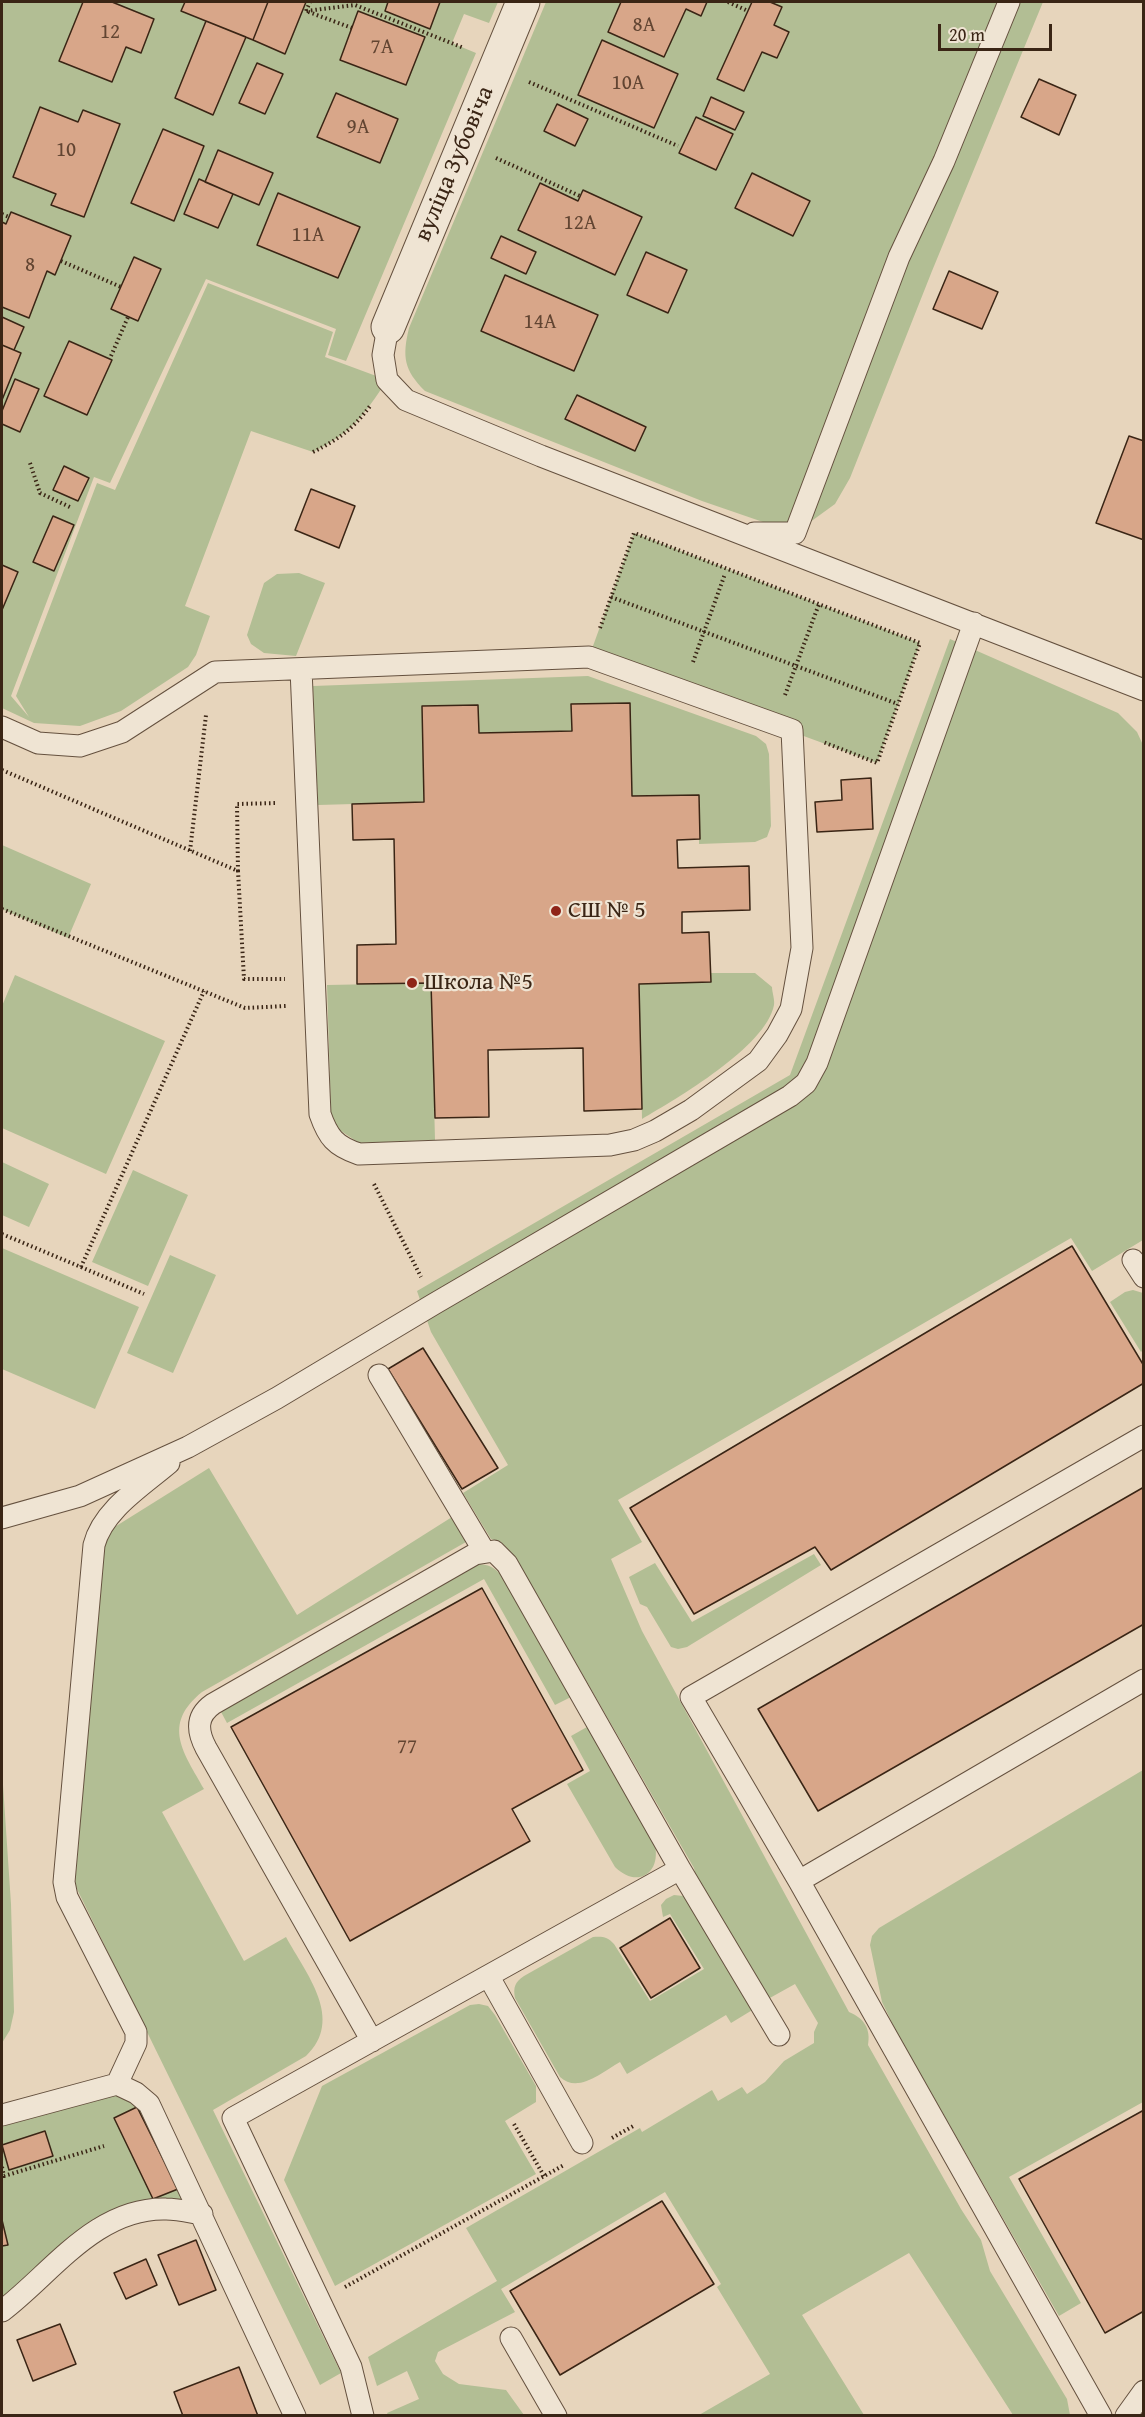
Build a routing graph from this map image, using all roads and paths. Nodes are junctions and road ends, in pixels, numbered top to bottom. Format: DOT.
graph roads {
  1 [pos="310,2"];
  2 [pos="328,2"];
  3 [pos="523,2"];
  4 [pos="728,2"];
  5 [pos="1009,2"];
  6 [pos="325,9"];
  7 [pos="306,11"];
  8 [pos="748,11"];
  9 [pos="352,28"];
  10 [pos="465,48"];
  11 [pos="526,81"];
  12 [pos="678,146"];
  13 [pos="494,157"];
  14 [pos="580,196"];
  15 [pos="2,214"];
  16 [pos="9,217"];
  17 [pos="61,261"];
  18 [pos="121,287"];
  19 [pos="128,317"];
  20 [pos="388,327"];
  21 [pos="111,356"];
  22 [pos="387,380"];
  23 [pos="313,452"];
  24 [pos="30,463"];
  25 [pos="72,508"];
  26 [pos="740,533"];
  27 [pos="725,574"];
  28 [pos="611,597"];
  29 [pos="819,604"];
  30 [pos="974,623"];
  31 [pos="704,632"];
  32 [pos="589,657"];
  33 [pos="796,666"];
  34 [pos="301,669"];
  35 [pos="1143,690"];
  36 [pos="682,691"];
  37 [pos="898,704"];
  38 [pos="206,711"];
  39 [pos="783,727"];
  40 [pos="2,728"];
  41 [pos="2,770"];
  42 [pos="307,802"];
  43 [pos="190,850"];
  44 [pos="238,871"];
  45 [pos="2,909"];
  46 [pos="309,978"];
  47 [pos="204,991"];
  48 [pos="359,1154"];
  49 [pos="2,1234"];
  50 [pos="81,1267"];
  51 [pos="144,1294"];
  52 [pos="434,1304"];
  53 [pos="379,1376"];
  54 [pos="1143,1436"];
  55 [pos="188,1447"];
  56 [pos="2,1518"];
  57 [pos="484,1551"];
  58 [pos="1143,1680"];
  59 [pos="680,1869"];
  60 [pos="799,1881"];
  61 [pos="489,1977"];
  62 [pos="780,2035"];
  63 [pos="372,2041"];
  64 [pos="117,2084"];
  65 [pos="2,2115"];
  66 [pos="514,2124"];
  67 [pos="635,2125"];
  68 [pos="605,2142"];
  69 [pos="582,2143"];
  70 [pos="104,2146"];
  71 [pos="564,2165"];
  72 [pos="2,2167"];
  73 [pos="544,2176"];
  74 [pos="202,2214"];
  75 [pos="321,2301"];
  76 [pos="2,2311"];
  77 [pos="511,2338"];
  78 [pos="1143,2391"];
  79 [pos="295,2415"];
  80 [pos="363,2415"];
  81 [pos="555,2415"];
  82 [pos="1101,2415"];
  83 [pos="1126,2415"];
  1 -- 7 [label="path"];
  2 -- 6 [label="path"];
  3 -- 20 [label="street, вуліца Зубовіча"];
  4 -- 8 [label="path"];
  5 -- 26 [label="lane"];
  6 -- 7 [label="path"];
  6 -- 10 [label="path"];
  7 -- 9 [label="path"];
  11 -- 12 [label="path"];
  13 -- 14 [label="path"];
  15 -- 16 [label="path"];
  17 -- 18 [label="path"];
  19 -- 21 [label="path"];
  20 -- 22 [label="lane"];
  22 -- 23 [label="path"];
  22 -- 26 [label="lane"];
  24 -- 25 [label="path"];
  26 -- 30 [label="lane"];
  27 -- 31 [label="path"];
  28 -- 29 [label="path"];
  28 -- 31 [label="path"];
  28 -- 32 [label="path"];
  29 -- 33 [label="path"];
  29 -- 37 [label="path"];
  30 -- 35 [label="lane"];
  30 -- 52 [label="lane"];
  31 -- 33 [label="path"];
  31 -- 36 [label="path"];
  32 -- 34 [label="lane"];
  32 -- 36 [label="lane"];
  33 -- 37 [label="path"];
  33 -- 39 [label="path"];
  34 -- 40 [label="lane"];
  34 -- 42 [label="lane"];
  36 -- 39 [label="lane"];
  37 -- 39 [label="path"];
  38 -- 43 [label="path"];
  39 -- 48 [label="lane"];
  41 -- 43 [label="path"];
  42 -- 44 [label="path"];
  42 -- 46 [label="lane"];
  43 -- 44 [label="path"];
  44 -- 46 [label="path"];
  45 -- 47 [label="path"];
  46 -- 47 [label="path"];
  46 -- 48 [label="lane"];
  47 -- 50 [label="path"];
  48 -- 52 [label="path"];
  49 -- 50 [label="path"];
  50 -- 51 [label="path"];
  52 -- 55 [label="lane"];
  53 -- 57 [label="lane"];
  54 -- 60 [label="lane"];
  55 -- 56 [label="lane"];
  55 -- 64 [label="lane"];
  57 -- 59 [label="lane"];
  57 -- 63 [label="lane"];
  58 -- 60 [label="lane"];
  59 -- 61 [label="lane"];
  59 -- 62 [label="lane"];
  60 -- 82 [label="lane"];
  61 -- 63 [label="lane"];
  61 -- 69 [label="lane"];
  63 -- 75 [label="lane"];
  64 -- 65 [label="lane"];
  64 -- 74 [label="lane"];
  66 -- 73 [label="path"];
  67 -- 68 [label="path"];
  70 -- 72 [label="path"];
  71 -- 73 [label="path"];
  73 -- 75 [label="path"];
  74 -- 76 [label="lane"];
  74 -- 79 [label="lane"];
  75 -- 80 [label="lane"];
  77 -- 81 [label="lane"];
  78 -- 83 [label="lane"];
}
